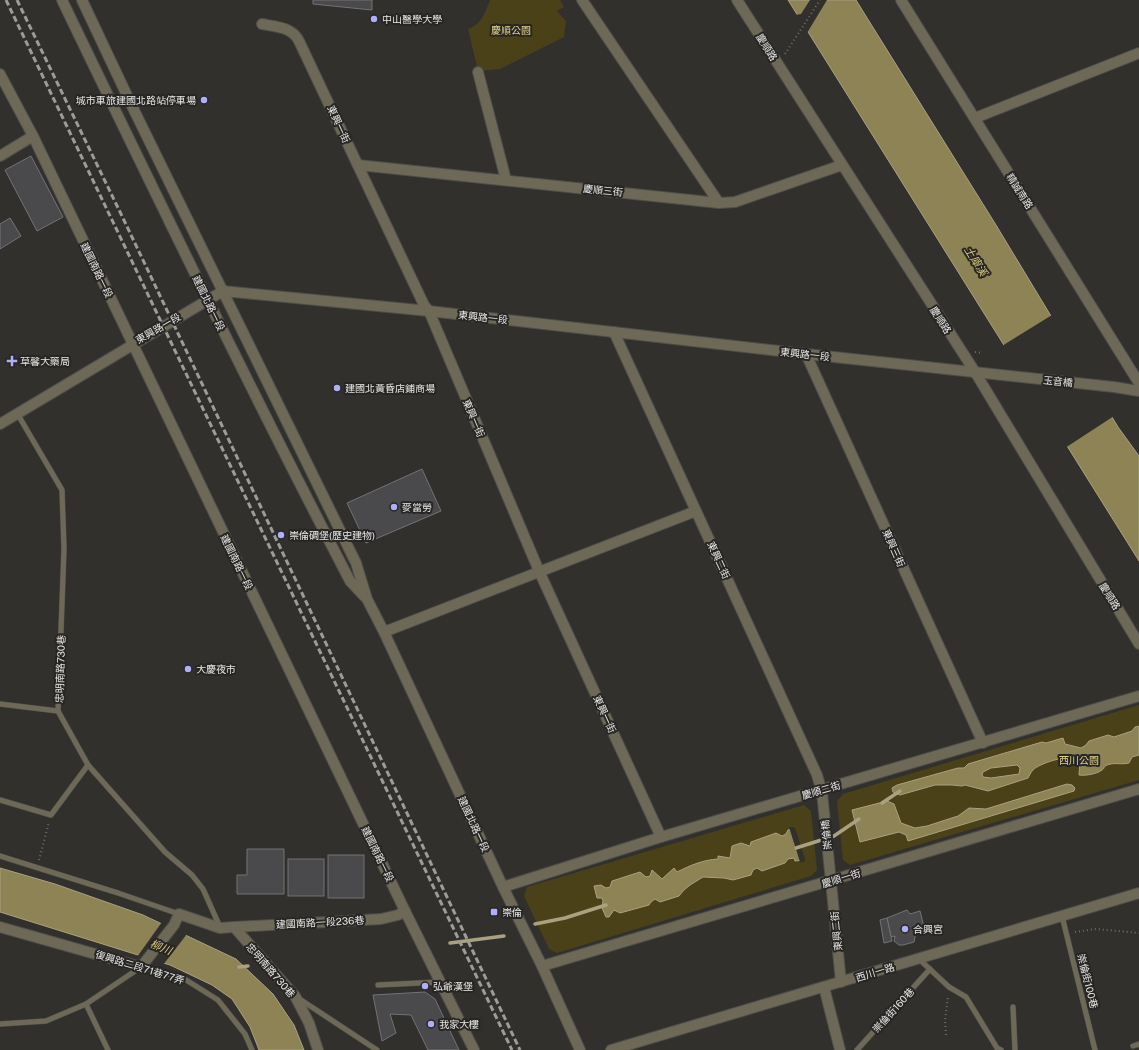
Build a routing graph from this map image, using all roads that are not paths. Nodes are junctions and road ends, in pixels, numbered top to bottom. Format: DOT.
graph roads {
  1 [pos="62,0"];
  2 [pos="82,0"];
  3 [pos="582,0"];
  4 [pos="737,0"];
  5 [pos="901,0"];
  6 [pos="262,24"];
  7 [pos="1139,53"];
  8 [pos="478,72"];
  9 [pos="0,74"];
  10 [pos="975,118"];
  11 [pos="33,136"];
  12 [pos="0,156"];
  13 [pos="358,165"];
  14 [pos="842,165"];
  15 [pos="506,180"];
  16 [pos="719,203"];
  17 [pos="223,290"];
  18 [pos="208,299"];
  19 [pos="429,311"];
  20 [pos="614,332"];
  21 [pos="132,343"];
  22 [pos="806,354"];
  23 [pos="975,372"];
  24 [pos="1001,375"];
  25 [pos="1139,383"];
  26 [pos="1139,391"];
  27 [pos="17,413"];
  28 [pos="0,424"];
  29 [pos="696,511"];
  30 [pos="539,571"];
  31 [pos="367,599"];
  32 [pos="384,632"];
  33 [pos="1139,644"];
  34 [pos="1139,696"];
  35 [pos="0,704"];
  36 [pos="58,711"];
  37 [pos="983,743"];
  38 [pos="88,766"];
  39 [pos="1139,789"];
  40 [pos="821,790"];
  41 [pos="0,800"];
  42 [pos="661,837"];
  43 [pos="0,856"];
  44 [pos="831,881"];
  45 [pos="503,887"];
  46 [pos="1139,893"];
  47 [pos="405,911"];
  48 [pos="179,914"];
  49 [pos="1062,916"];
  50 [pos="0,927"];
  51 [pos="234,927"];
  52 [pos="220,928"];
  53 [pos="918,959"];
  54 [pos="142,966"];
  55 [pos="542,966"];
  56 [pos="930,970"];
  57 [pos="440,982"];
  58 [pos="841,982"];
  59 [pos="378,985"];
  60 [pos="824,987"];
  61 [pos="295,996"];
  62 [pos="86,1004"];
  63 [pos="1013,1007"];
  64 [pos="0,1024"];
  65 [pos="1139,1044"];
  66 [pos="1132,1046"];
  67 [pos="108,1050"];
  68 [pos="252,1050"];
  69 [pos="318,1050"];
  70 [pos="377,1050"];
  71 [pos="474,1050"];
  72 [pos="580,1050"];
  73 [pos="611,1050"];
  74 [pos="840,1050"];
  75 [pos="857,1050"];
  76 [pos="1001,1050"];
  77 [pos="1015,1050"];
  78 [pos="1095,1050"];
  1 -- 18 [label="street, 建國北路一段"];
  2 -- 17 [label="street, 建國北路一段"];
  3 -- 16 [label="street"];
  4 -- 14 [label="street, 慶順路"];
  5 -- 10 [label="street, 精誠南路"];
  6 -- 13 [label="street, 東興一街"];
  7 -- 10 [label="street"];
  8 -- 15 [label="street"];
  9 -- 11 [label="street, 建國南路一段"];
  10 -- 25 [label="street, 精誠南路"];
  11 -- 12 [label="street"];
  11 -- 21 [label="street, 建國南路一段"];
  13 -- 15 [label="street, 慶順三街"];
  13 -- 19 [label="street, 東興一街"];
  14 -- 16 [label="street, 慶順三街"];
  14 -- 23 [label="street, 慶順路"];
  15 -- 16 [label="street, 慶順三街"];
  17 -- 18 [label="street, 東興路一段"];
  17 -- 19 [label="street, 東興路一段"];
  17 -- 31 [label="street, 建國北路一段"];
  18 -- 21 [label="street, 東興路一段"];
  18 -- 31 [label="street, 建國北路一段"];
  19 -- 20 [label="street, 東興路一段"];
  19 -- 30 [label="street, 東興一街"];
  20 -- 22 [label="street, 東興路一段"];
  20 -- 29 [label="street, 東興二街"];
  21 -- 27 [label="street, 東興路一段"];
  21 -- 47 [label="street, 建國南路一段"];
  22 -- 23 [label="street, 東興路一段"];
  22 -- 37 [label="street, 東興三街"];
  23 -- 24 [label="street, 東興路一段"];
  23 -- 33 [label="street, 慶順路"];
  24 -- 26 [label="street, 玉音橋"];
  27 -- 28 [label="street, 東興路一段"];
  27 -- 36 [label="lane, 忠明南路730巷"];
  29 -- 30 [label="street"];
  29 -- 40 [label="street, 東興二街"];
  30 -- 32 [label="street"];
  30 -- 42 [label="street, 東興一街"];
  31 -- 32 [label="street, 建國北路一段"];
  32 -- 45 [label="street, 建國北路一段"];
  34 -- 37 [label="street, 慶順二街"];
  35 -- 36 [label="lane"];
  36 -- 38 [label="lane, 忠明南路730巷"];
  37 -- 40 [label="street, 慶順二街"];
  38 -- 41 [label="lane"];
  38 -- 52 [label="lane, 忠明南路730巷"];
  39 -- 44 [label="street, 慶順一街"];
  40 -- 42 [label="street, 慶順二街"];
  40 -- 44 [label="street, 崇倫橋"];
  42 -- 45 [label="street, 慶順二街"];
  43 -- 48 [label="lane"];
  44 -- 55 [label="street, 慶順一街"];
  44 -- 58 [label="street, 東興二街"];
  45 -- 55 [label="street, 建國北路一段"];
  46 -- 49 [label="street, 西川一路"];
  47 -- 51 [label="street, 建國南路一段236巷"];
  47 -- 57 [label="street, 建國南路一段"];
  48 -- 52 [label="street"];
  48 -- 54 [label="street"];
  49 -- 53 [label="street, 西川一路"];
  49 -- 78 [label="lane, 崇倫街100巷"];
  50 -- 54 [label="street, 復興路二段71巷77弄"];
  51 -- 52 [label="street"];
  51 -- 61 [label="street, 忠明南路730巷"];
  53 -- 56 [label="lane"];
  53 -- 58 [label="street, 西川一路"];
  54 -- 62 [label="lane"];
  54 -- 68 [label="lane, 復興路二段71巷77弄"];
  55 -- 72 [label="street, 建國北路一段"];
  56 -- 75 [label="lane, 崇倫街160巷"];
  56 -- 76 [label="lane"];
  57 -- 59 [label="lane"];
  57 -- 71 [label="street, 建國南路一段"];
  58 -- 60 [label="street, 西川一路"];
  60 -- 73 [label="street, 西川一路"];
  60 -- 74 [label="street"];
  61 -- 69 [label="street, 忠明南路730巷"];
  61 -- 70 [label="lane"];
  62 -- 64 [label="lane"];
  62 -- 67 [label="lane"];
  63 -- 77 [label="lane"];
  65 -- 66 [label="lane"];
}
